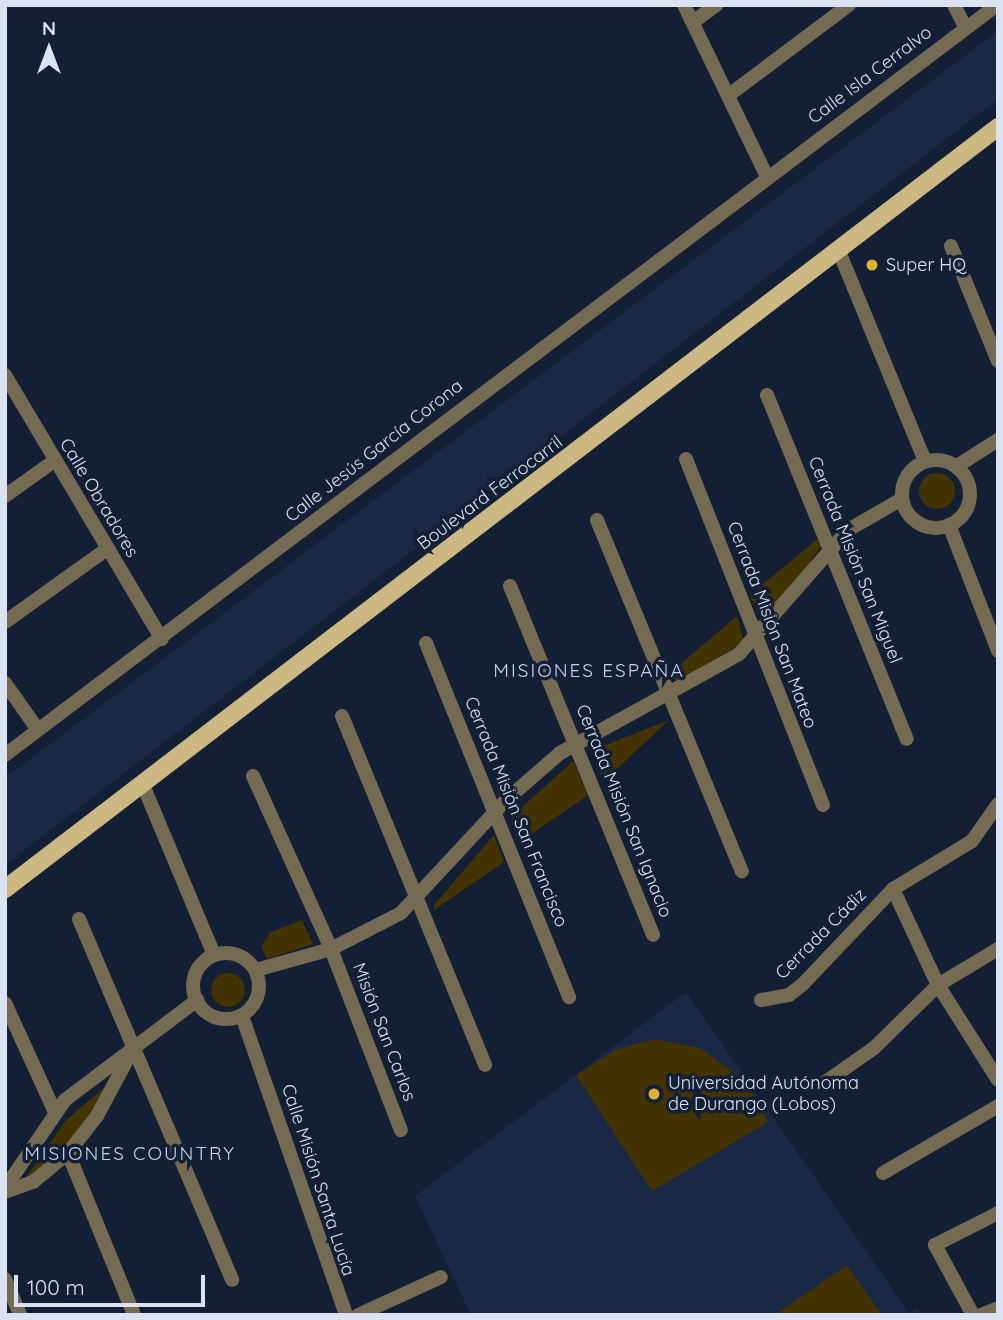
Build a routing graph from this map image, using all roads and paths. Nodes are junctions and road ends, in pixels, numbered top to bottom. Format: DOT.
graph roads {
  1 [pos="684,5"];
  2 [pos="716,5"];
  3 [pos="849,5"];
  4 [pos="954,5"];
  5 [pos="997,5"];
  6 [pos="693,22"];
  7 [pos="965,27"];
  8 [pos="729,95"];
  9 [pos="998,127"];
  10 [pos="767,177"];
  11 [pos="951,246"];
  12 [pos="838,249"];
  13 [pos="998,361"];
  14 [pos="5,375"];
  15 [pos="767,395"];
  16 [pos="998,440"];
  17 [pos="686,459"];
  18 [pos="54,461"];
  19 [pos="925,461"];
  20 [pos="957,466"];
  21 [pos="5,496"];
  22 [pos="902,499"];
  23 [pos="597,520"];
  24 [pos="949,525"];
  25 [pos="834,547"];
  26 [pos="107,549"];
  27 [pos="510,586"];
  28 [pos="5,622"];
  29 [pos="162,639"];
  30 [pos="757,639"];
  31 [pos="426,643"];
  32 [pos="998,651"];
  33 [pos="5,683"];
  34 [pos="668,695"];
  35 [pos="342,716"];
  36 [pos="38,730"];
  37 [pos="907,739"];
  38 [pos="575,741"];
  39 [pos="5,755"];
  40 [pos="253,776"];
  41 [pos="143,785"];
  42 [pos="998,804"];
  43 [pos="823,805"];
  44 [pos="495,811"];
  45 [pos="742,870"];
  46 [pos="5,889"];
  47 [pos="893,889"];
  48 [pos="417,901"];
  49 [pos="79,919"];
  50 [pos="653,935"];
  51 [pos="331,948"];
  52 [pos="998,949"];
  53 [pos="214,955"];
  54 [pos="256,970"];
  55 [pos="938,985"];
  56 [pos="569,997"];
  57 [pos="197,1000"];
  58 [pos="761,1000"];
  59 [pos="5,1003"];
  60 [pos="242,1016"];
  61 [pos="134,1047"];
  62 [pos="485,1065"];
  63 [pos="998,1080"];
  64 [pos="824,1083"];
  65 [pos="998,1106"];
  66 [pos="55,1112"];
  67 [pos="401,1130"];
  68 [pos="68,1153"];
  69 [pos="883,1173"];
  70 [pos="5,1190"];
  71 [pos="998,1213"];
  72 [pos="441,1277"];
  73 [pos="5,1279"];
  74 [pos="232,1280"];
  75 [pos="998,1308"];
  76 [pos="20,1315"];
  77 [pos="134,1315"];
  78 [pos="346,1315"];
  79 [pos="358,1315"];
  80 [pos="973,1315"];
  81 [pos="981,1315"];
  1 -- 6 [label="street"];
  2 -- 6 [label="street"];
  3 -- 8 [label="street"];
  4 -- 7 [label="street"];
  5 -- 7 [label="street, Calle Isla Cerralvo"];
  6 -- 8 [label="street"];
  7 -- 10 [label="street, Calle Isla Cerralvo"];
  8 -- 10 [label="street"];
  9 -- 12 [label="main road, Boulevard Ferrocarril"];
  10 -- 29 [label="street, Calle Jesús García Corona"];
  11 -- 13 [label="street"];
  12 -- 19 [label="street"];
  12 -- 41 [label="main road, Boulevard Ferrocarril"];
  14 -- 18 [label="street, Calle Obradores"];
  15 -- 25 [label="street, Cerrada Misión San Miguel"];
  16 -- 20 [label="street"];
  17 -- 30 [label="street, Cerrada Misión San Mateo"];
  18 -- 21 [label="street"];
  18 -- 26 [label="street, Calle Obradores"];
  19 -- 20 [label="street"];
  19 -- 22 [label="street"];
  20 -- 24 [label="street"];
  22 -- 24 [label="street"];
  22 -- 25 [label="street"];
  23 -- 34 [label="street"];
  24 -- 32 [label="street"];
  25 -- 30 [label="street"];
  25 -- 37 [label="street, Cerrada Misión San Miguel"];
  26 -- 28 [label="street"];
  26 -- 29 [label="street, Calle Obradores"];
  27 -- 38 [label="street, Cerrada Misión San Ignacio"];
  29 -- 36 [label="street, Calle Jesús García Corona"];
  30 -- 34 [label="street"];
  30 -- 43 [label="street, Cerrada Misión San Mateo"];
  31 -- 44 [label="street, Cerrada Misión San Francisco"];
  33 -- 36 [label="street"];
  34 -- 38 [label="street"];
  34 -- 45 [label="street"];
  35 -- 48 [label="street"];
  36 -- 39 [label="street, Calle Jesús García Corona"];
  38 -- 44 [label="street"];
  38 -- 50 [label="street, Cerrada Misión San Ignacio"];
  40 -- 51 [label="street, Misión San Carlos"];
  41 -- 46 [label="main road, Boulevard Ferrocarril"];
  41 -- 53 [label="street"];
  42 -- 47 [label="street, Cerrada Cádiz"];
  44 -- 48 [label="street"];
  44 -- 56 [label="street, Cerrada Misión San Francisco"];
  47 -- 55 [label="street"];
  47 -- 58 [label="street, Cerrada Cádiz"];
  48 -- 51 [label="street"];
  48 -- 62 [label="street"];
  49 -- 61 [label="street"];
  51 -- 54 [label="street"];
  51 -- 67 [label="street, Misión San Carlos"];
  52 -- 55 [label="street"];
  53 -- 54 [label="street"];
  53 -- 57 [label="street"];
  54 -- 60 [label="street"];
  55 -- 63 [label="street"];
  55 -- 64 [label="street"];
  57 -- 60 [label="street"];
  57 -- 61 [label="street"];
  59 -- 66 [label="street"];
  60 -- 78 [label="street, Calle Misión Santa Lucía"];
  61 -- 66 [label="street"];
  61 -- 68 [label="street"];
  61 -- 74 [label="street"];
  65 -- 69 [label="street"];
  66 -- 70 [label="street"];
  68 -- 70 [label="street"];
  68 -- 77 [label="street"];
  71 -- 80 [label="street"];
  72 -- 79 [label="street"];
  73 -- 76 [label="street"];
  75 -- 81 [label="street"];
}
